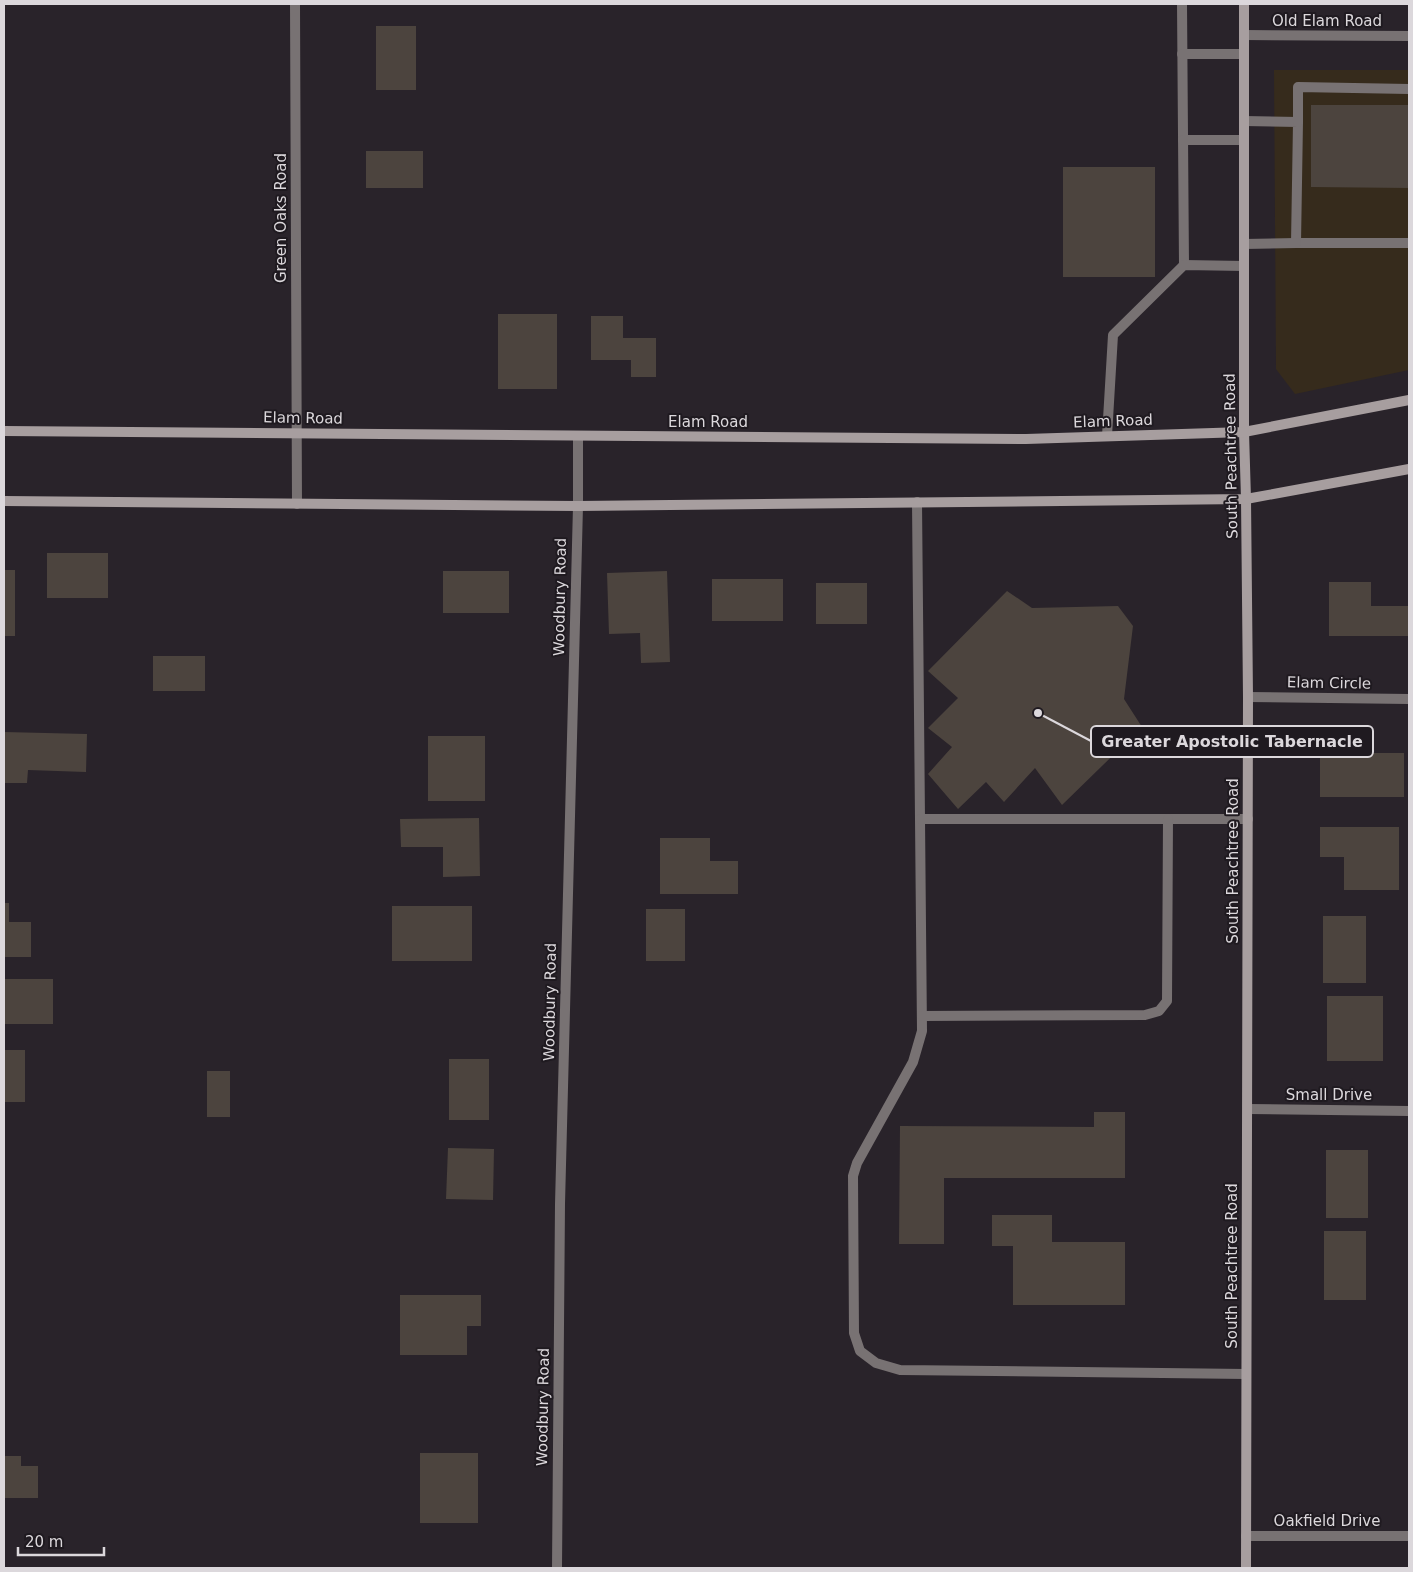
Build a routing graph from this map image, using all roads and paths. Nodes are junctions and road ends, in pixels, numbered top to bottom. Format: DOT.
graph roads {
  1 [pos="295,4"];
  2 [pos="1182,4"];
  3 [pos="1244,4"];
  4 [pos="1244,35"];
  5 [pos="1409,36"];
  6 [pos="1182,54"];
  7 [pos="1244,54"];
  8 [pos="1409,89"];
  9 [pos="1244,121"];
  10 [pos="1298,122"];
  11 [pos="1183,140"];
  12 [pos="1244,140"];
  13 [pos="1296,243"];
  14 [pos="1409,243"];
  15 [pos="1244,244"];
  16 [pos="1184,265"];
  17 [pos="1244,266"];
  18 [pos="1409,400"];
  19 [pos="4,430"];
  20 [pos="296,432"];
  21 [pos="1244,432"];
  22 [pos="578,436"];
  23 [pos="1107,436"];
  24 [pos="1409,469"];
  25 [pos="1246,499"];
  26 [pos="4,502"];
  27 [pos="917,502"];
  28 [pos="297,504"];
  29 [pos="578,506"];
  30 [pos="1248,697"];
  31 [pos="1409,699"];
  32 [pos="920,819"];
  33 [pos="1168,819"];
  34 [pos="1248,819"];
  35 [pos="922,1016"];
  36 [pos="1248,1109"];
  37 [pos="1409,1111"];
  38 [pos="1246,1374"];
  39 [pos="1246,1536"];
  40 [pos="1409,1536"];
  41 [pos="556,1568"];
  42 [pos="1246,1568"];
  1 -- 20 [label="street, Green Oaks Road"];
  2 -- 6 [label="street"];
  3 -- 4 [label="main road, South Peachtree Road"];
  4 -- 5 [label="street, Old Elam Road"];
  4 -- 7 [label="main road, South Peachtree Road"];
  6 -- 7 [label="street"];
  6 -- 11 [label="street"];
  7 -- 9 [label="main road, South Peachtree Road"];
  8 -- 10 [label="street"];
  9 -- 10 [label="street"];
  9 -- 12 [label="main road, South Peachtree Road"];
  10 -- 13 [label="street"];
  11 -- 12 [label="street"];
  11 -- 16 [label="street"];
  12 -- 15 [label="main road, South Peachtree Road"];
  13 -- 14 [label="street"];
  13 -- 15 [label="street"];
  15 -- 17 [label="main road, South Peachtree Road"];
  16 -- 17 [label="street"];
  16 -- 23 [label="street"];
  17 -- 21 [label="main road, South Peachtree Road"];
  18 -- 21 [label="main road, Elam Road"];
  19 -- 20 [label="main road, Elam Road"];
  20 -- 22 [label="main road, Elam Road"];
  20 -- 28 [label="street, Green Oaks Road"];
  21 -- 23 [label="main road, Elam Road"];
  21 -- 25 [label="main road, South Peachtree Road"];
  22 -- 23 [label="main road, Elam Road"];
  22 -- 29 [label="street, Woodbury Road"];
  24 -- 25 [label="main road"];
  25 -- 27 [label="main road"];
  25 -- 30 [label="main road, South Peachtree Road"];
  26 -- 28 [label="main road"];
  27 -- 29 [label="main road"];
  27 -- 32 [label="street"];
  28 -- 29 [label="main road"];
  29 -- 41 [label="street, Woodbury Road"];
  30 -- 31 [label="street, Elam Circle"];
  30 -- 34 [label="main road, South Peachtree Road"];
  32 -- 33 [label="street"];
  32 -- 35 [label="street"];
  33 -- 34 [label="street"];
  33 -- 35 [label="street"];
  34 -- 36 [label="main road, South Peachtree Road"];
  35 -- 38 [label="street"];
  36 -- 37 [label="street, Small Drive"];
  36 -- 38 [label="main road, South Peachtree Road"];
  38 -- 39 [label="main road, South Peachtree Road"];
  39 -- 40 [label="street, Oakfield Drive"];
  39 -- 42 [label="main road, South Peachtree Road"];
}
